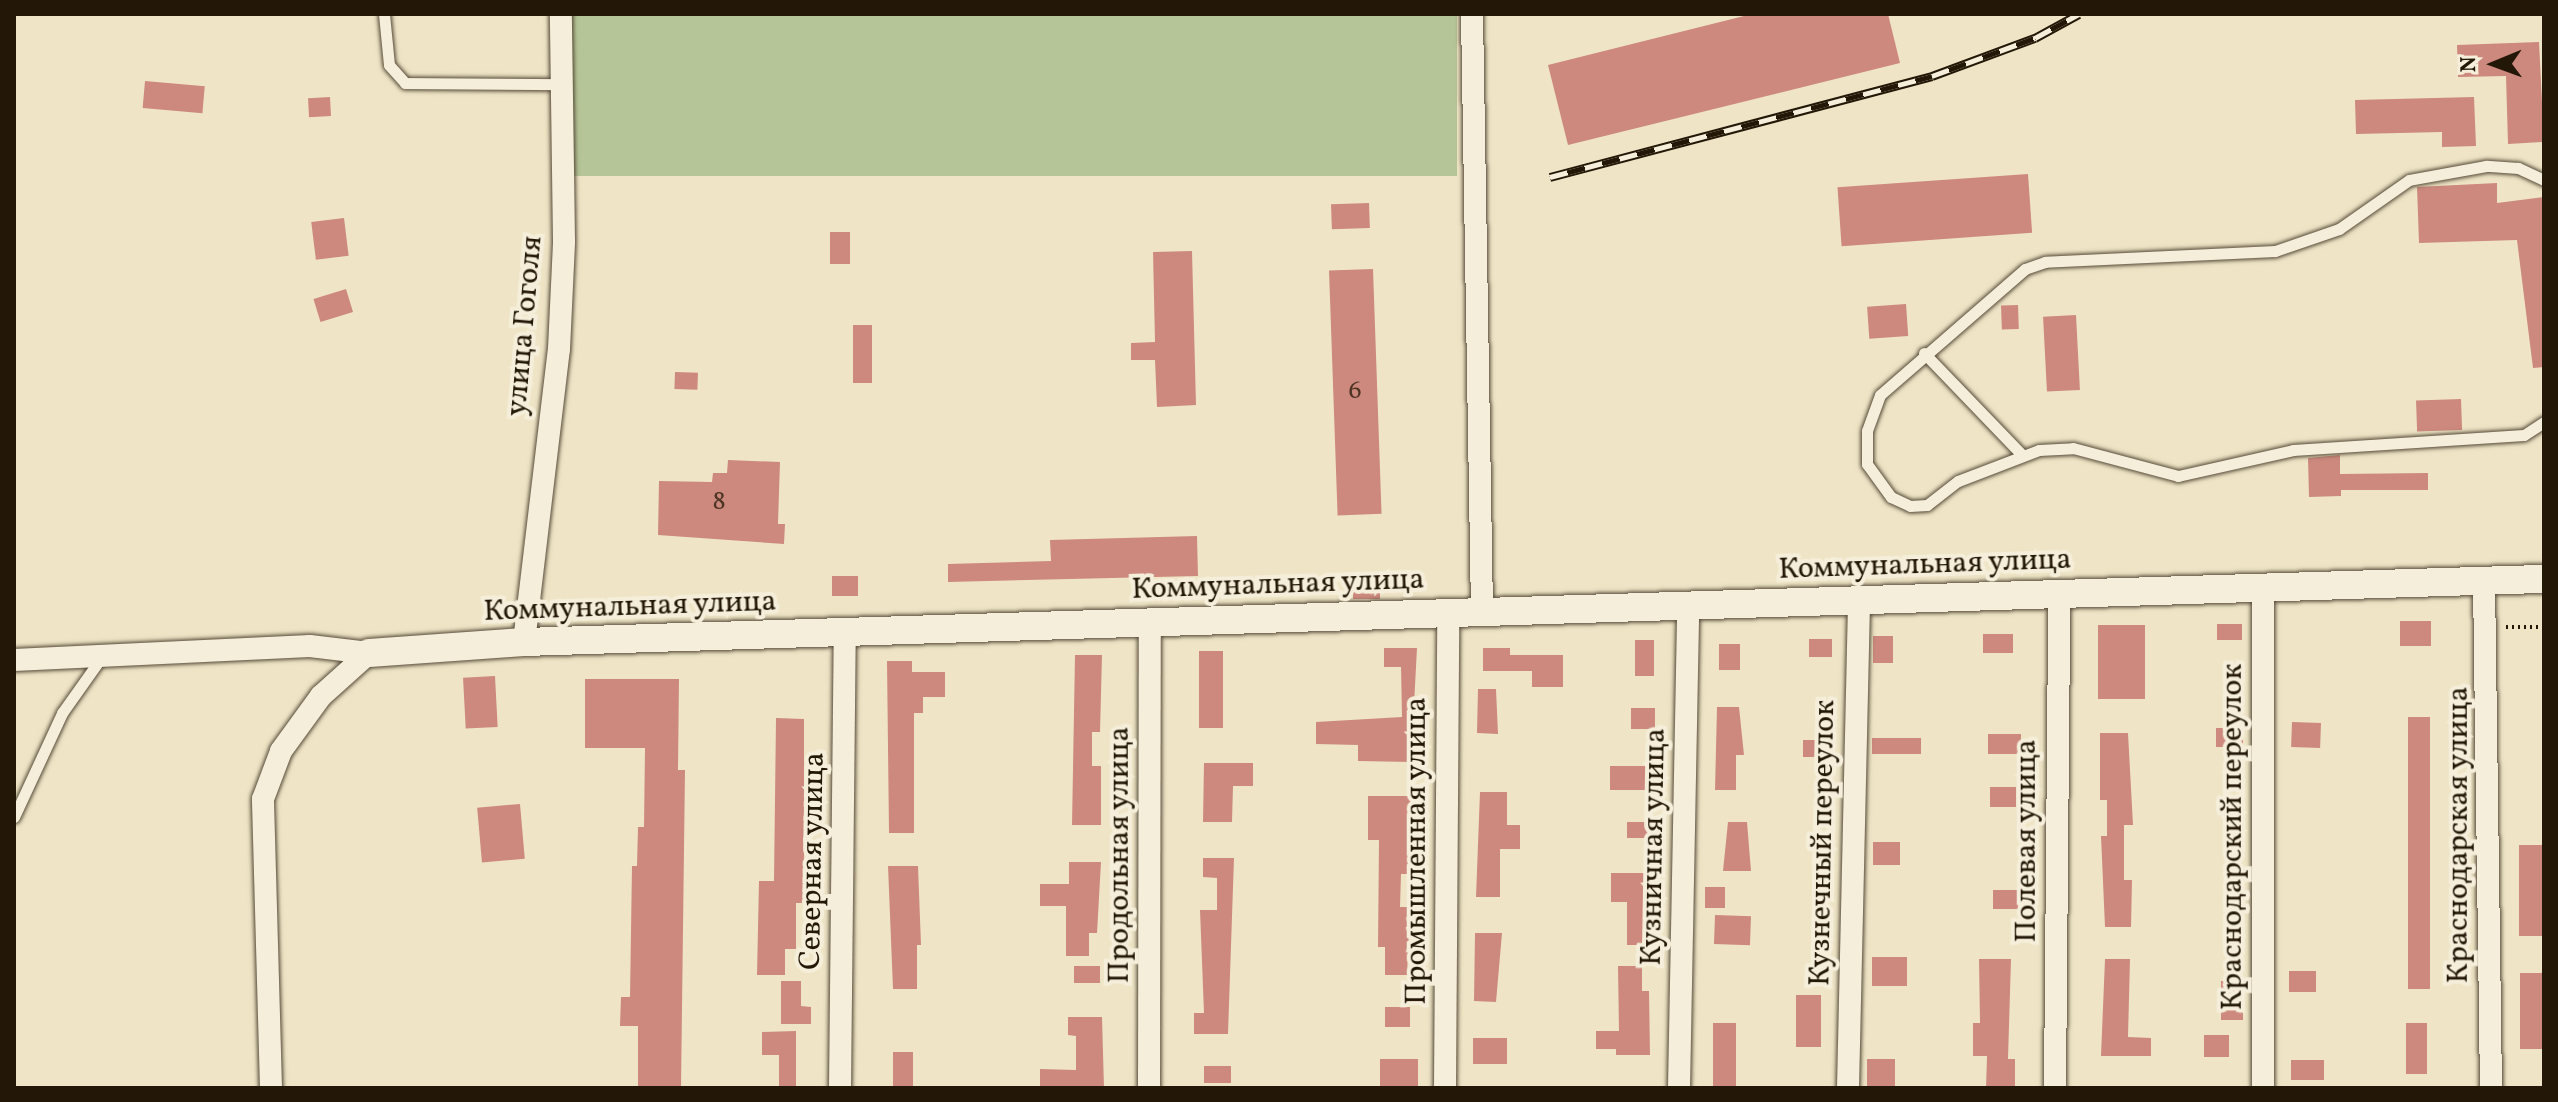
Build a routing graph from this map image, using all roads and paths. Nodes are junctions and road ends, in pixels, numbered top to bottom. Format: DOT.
graph roads {
  1 [pos="384,14"];
  2 [pos="561,14"];
  3 [pos="1472,14"];
  4 [pos="562,84"];
  5 [pos="2544,180"];
  6 [pos="1924,353"];
  7 [pos="2544,422"];
  8 [pos="2022,455"];
  9 [pos="2544,579"];
  10 [pos="2484,581"];
  11 [pos="2263,587"];
  12 [pos="2059,595"];
  13 [pos="1859,600"];
  14 [pos="1688,606"];
  15 [pos="1482,613"];
  16 [pos="1448,614"];
  17 [pos="1150,623"];
  18 [pos="2488,627"];
  19 [pos="2544,627"];
  20 [pos="845,634"];
  21 [pos="524,642"];
  22 [pos="369,653"];
  23 [pos="101,657"];
  24 [pos="14,660"];
  25 [pos="14,817"];
  26 [pos="271,1088"];
  27 [pos="840,1088"];
  28 [pos="1149,1088"];
  29 [pos="1445,1088"];
  30 [pos="1679,1088"];
  31 [pos="1848,1088"];
  32 [pos="2055,1088"];
  33 [pos="2263,1088"];
  34 [pos="2491,1088"];
  1 -- 4 [label="lane"];
  2 -- 4 [label="street, улица Гоголя"];
  3 -- 15 [label="street"];
  4 -- 21 [label="street, улица Гоголя"];
  5 -- 6 [label="lane"];
  6 -- 8 [label="lane"];
  6 -- 8 [label="lane"];
  7 -- 8 [label="lane"];
  9 -- 10 [label="street, Коммунальная улица"];
  10 -- 11 [label="street, Коммунальная улица"];
  10 -- 18 [label="street, Краснодарская улица"];
  11 -- 12 [label="street, Коммунальная улица"];
  11 -- 33 [label="street, Краснодарский переулок"];
  12 -- 13 [label="street, Коммунальная улица"];
  12 -- 32 [label="street, Полевая улица"];
  13 -- 14 [label="street, Коммунальная улица"];
  13 -- 31 [label="street, Кузнечный переулок"];
  14 -- 15 [label="street, Коммунальная улица"];
  14 -- 30 [label="street, Кузничная улица"];
  15 -- 16 [label="street, Коммунальная улица"];
  16 -- 17 [label="street, Коммунальная улица"];
  16 -- 29 [label="street, Промышленная улица"];
  17 -- 20 [label="street, Коммунальная улица"];
  17 -- 28 [label="street, Продольная улица"];
  18 -- 19 [label="path"];
  18 -- 34 [label="street, Краснодарская улица"];
  20 -- 21 [label="street, Коммунальная улица"];
  20 -- 27 [label="street, Северная улица"];
  21 -- 22 [label="street, Коммунальная улица"];
  22 -- 23 [label="street, Коммунальная улица"];
  22 -- 26 [label="street"];
  23 -- 24 [label="street, Коммунальная улица"];
  23 -- 25 [label="lane"];
}
